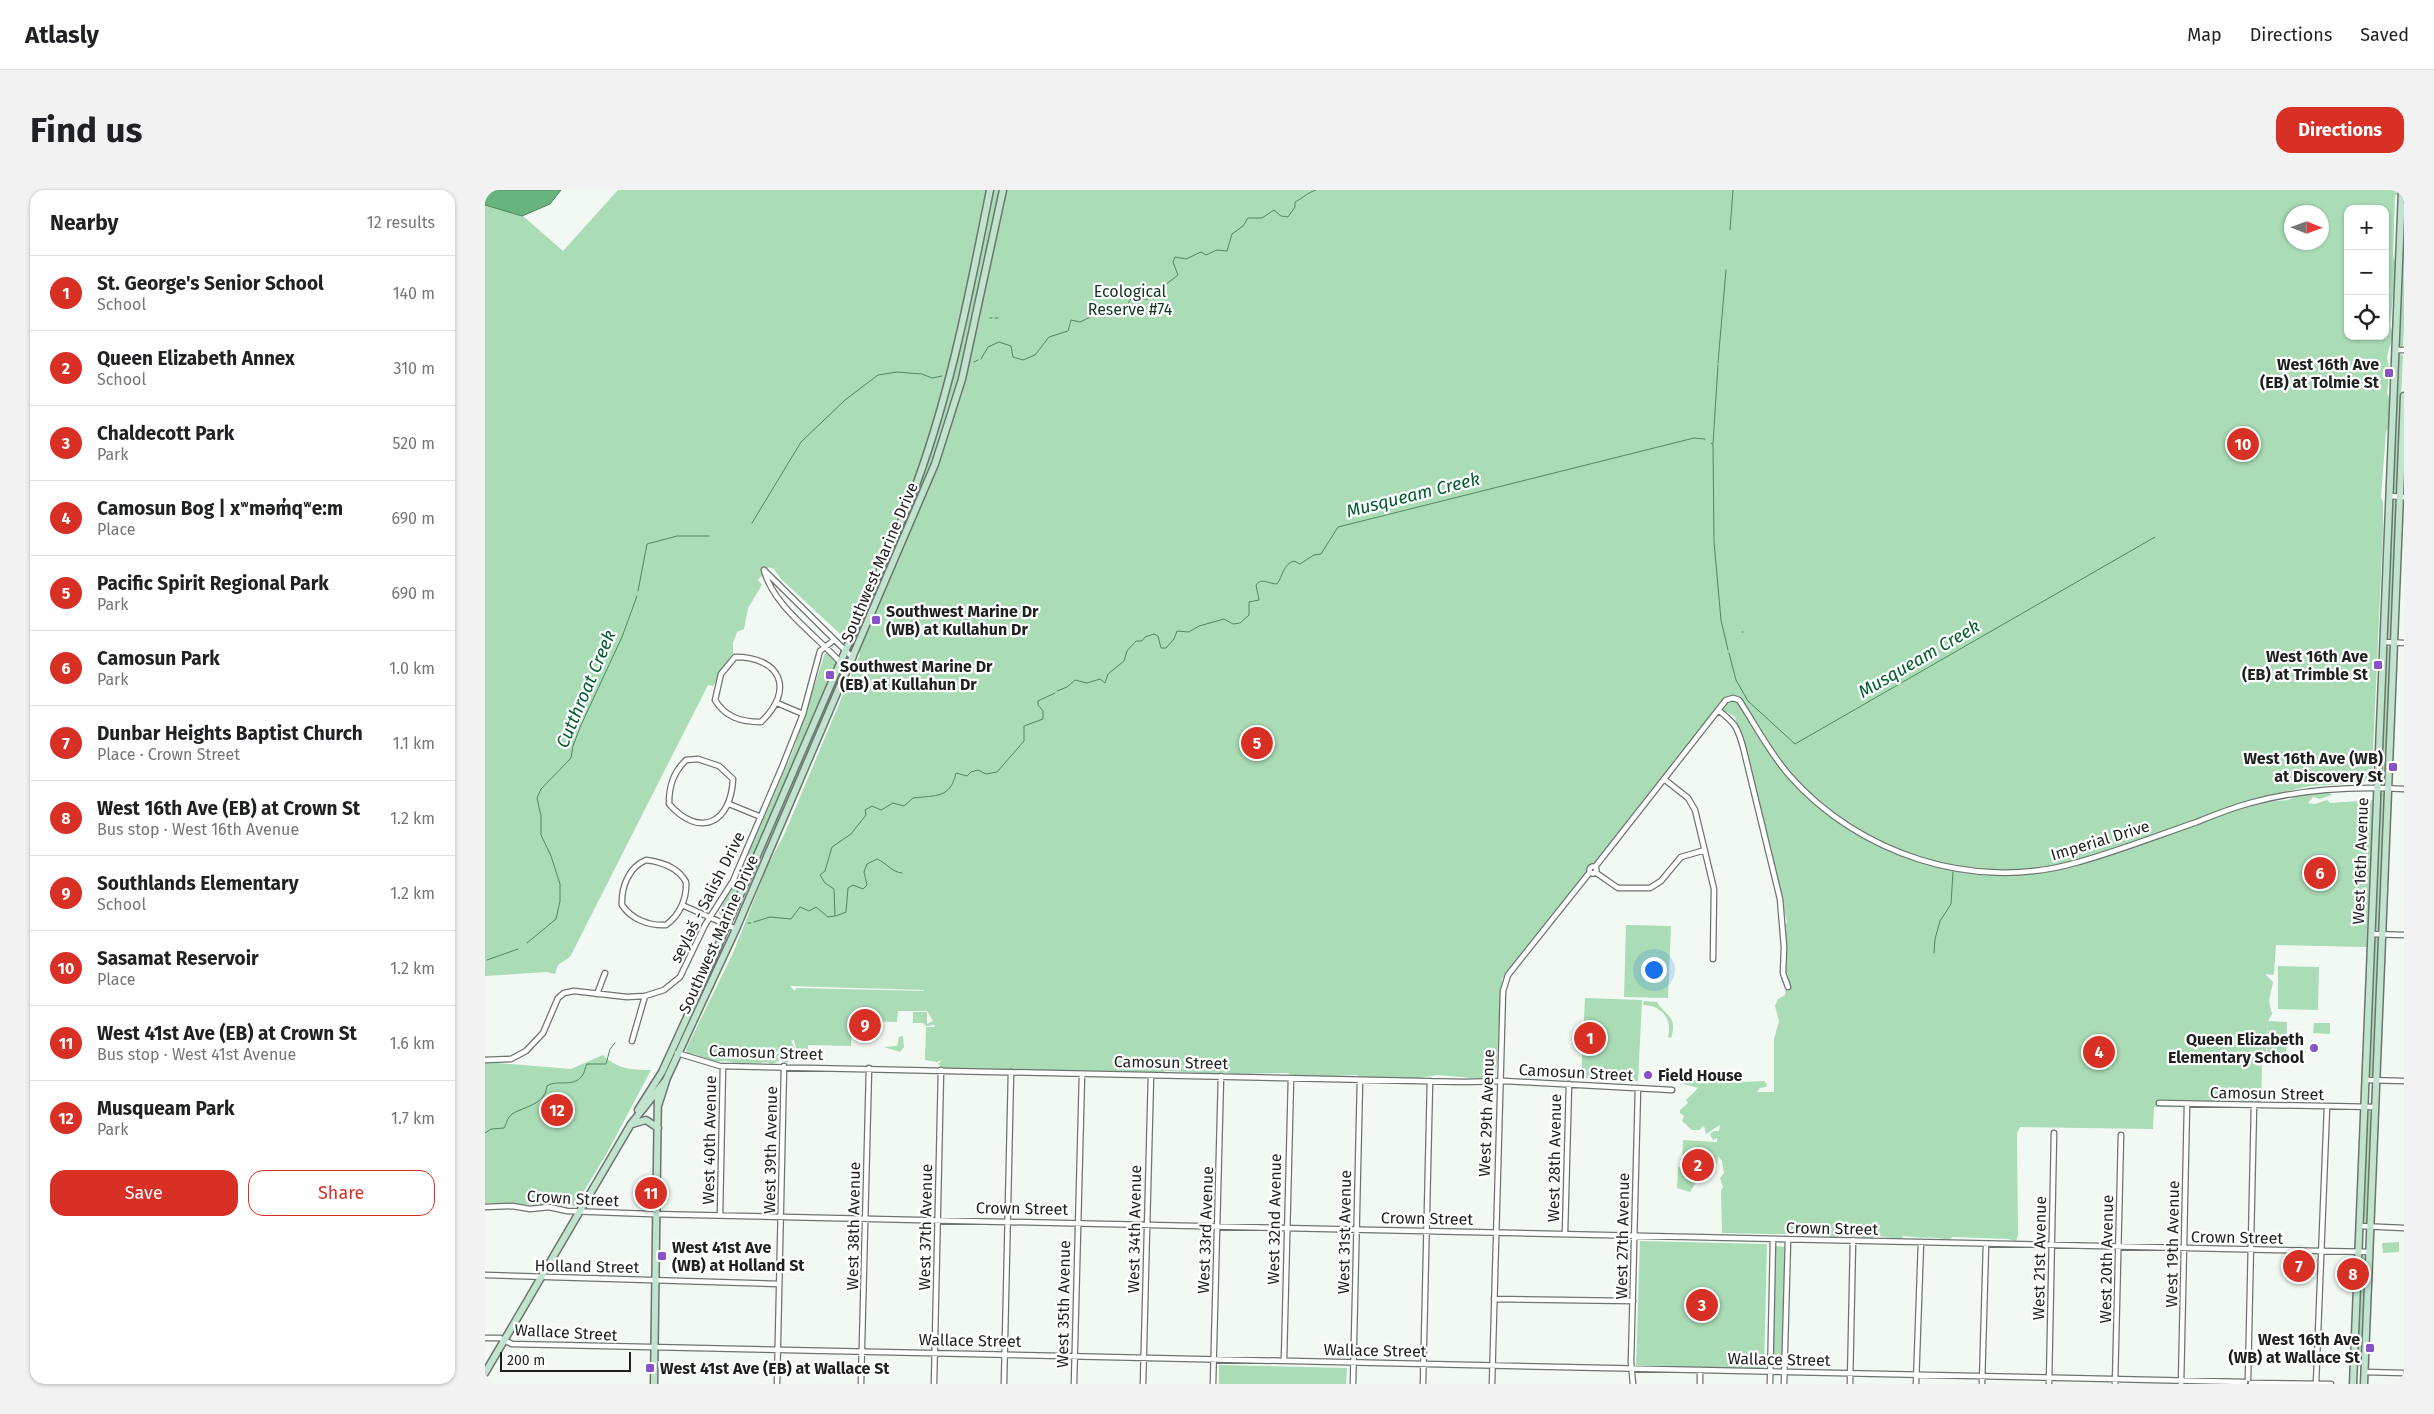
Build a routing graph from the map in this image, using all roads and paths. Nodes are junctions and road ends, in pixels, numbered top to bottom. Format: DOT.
graph roads {
  1 [pos="990,190"];
  2 [pos="1003,190"];
  3 [pos="2402,190"];
  4 [pos="2403,203"];
  5 [pos="2395,350"];
  6 [pos="2404,350"];
  7 [pos="2404,396"];
  8 [pos="2389,496"];
  9 [pos="2402,497"];
  10 [pos="835,640"];
  11 [pos="2383,642"];
  12 [pos="2394,643"];
  13 [pos="2404,643"];
  14 [pos="827,648"];
  15 [pos="846,652"];
  16 [pos="853,658"];
  17 [pos="841,663"];
  18 [pos="777,703"];
  19 [pos="1718,710"];
  20 [pos="803,714"];
  21 [pos="1664,779"];
  22 [pos="2377,788"];
  23 [pos="2388,788"];
  24 [pos="2404,789"];
  25 [pos="729,804"];
  26 [pos="761,817"];
  27 [pos="1705,850"];
  28 [pos="1593,870"];
  29 [pos="682,905"];
  30 [pos="710,917"];
  31 [pos="728,925"];
  32 [pos="736,929"];
  33 [pos="2371,934"];
  34 [pos="2382,934"];
  35 [pos="2404,935"];
  36 [pos="1713,959"];
  37 [pos="605,973"];
  38 [pos="1787,987"];
  39 [pos="597,994"];
  40 [pos="645,996"];
  41 [pos="632,1040"];
  42 [pos="680,1054"];
  43 [pos="670,1055"];
  44 [pos="485,1060"];
  45 [pos="723,1066"];
  46 [pos="784,1066"];
  47 [pos="869,1068"];
  48 [pos="941,1070"];
  49 [pos="1011,1072"];
  50 [pos="661,1074"];
  51 [pos="1081,1074"];
  52 [pos="1151,1075"];
  53 [pos="1221,1076"];
  54 [pos="1291,1078"];
  55 [pos="667,1080"];
  56 [pos="1360,1080"];
  57 [pos="2365,1080"];
  58 [pos="2377,1080"];
  59 [pos="1430,1081"];
  60 [pos="1499,1081"];
  61 [pos="2404,1081"];
  62 [pos="1569,1084"];
  63 [pos="1638,1088"];
  64 [pos="658,1089"];
  65 [pos="1672,1090"];
  66 [pos="2159,1103"];
  67 [pos="2187,1105"];
  68 [pos="2254,1105"];
  69 [pos="658,1106"];
  70 [pos="2327,1107"];
  71 [pos="2364,1107"];
  72 [pos="2375,1107"];
  73 [pos="637,1114"];
  74 [pos="631,1124"];
  75 [pos="658,1128"];
  76 [pos="2054,1133"];
  77 [pos="2121,1135"];
  78 [pos="485,1207"];
  79 [pos="580,1211"];
  80 [pos="657,1214"];
  81 [pos="720,1215"];
  82 [pos="781,1216"];
  83 [pos="865,1217"];
  84 [pos="938,1219"];
  85 [pos="1008,1221"];
  86 [pos="1077,1222"];
  87 [pos="1147,1224"];
  88 [pos="1217,1226"];
  89 [pos="2359,1226"];
  90 [pos="2371,1226"];
  91 [pos="1287,1227"];
  92 [pos="2404,1228"];
  93 [pos="1357,1229"];
  94 [pos="1426,1231"];
  95 [pos="1496,1232"];
  96 [pos="1565,1234"];
  97 [pos="1634,1235"];
  98 [pos="1773,1239"];
  99 [pos="1788,1240"];
  100 [pos="1853,1240"];
  101 [pos="1921,1242"];
  102 [pos="1986,1244"];
  103 [pos="2052,1245"];
  104 [pos="2118,1246"];
  105 [pos="2184,1249"];
  106 [pos="2251,1250"];
  107 [pos="2321,1251"];
  108 [pos="2357,1252"];
  109 [pos="2370,1252"];
  110 [pos="485,1275"];
  111 [pos="540,1278"];
  112 [pos="656,1280"];
  113 [pos="779,1284"];
  114 [pos="1494,1298"];
  115 [pos="1633,1301"];
  116 [pos="485,1338"];
  117 [pos="505,1340"];
  118 [pos="654,1348"];
  119 [pos="778,1350"];
  120 [pos="862,1350"];
  121 [pos="935,1352"];
  122 [pos="1005,1353"];
  123 [pos="1075,1355"];
  124 [pos="1144,1357"];
  125 [pos="1214,1358"];
  126 [pos="1284,1360"];
  127 [pos="1353,1361"];
  128 [pos="1423,1363"];
  129 [pos="1493,1366"];
  130 [pos="1632,1368"];
  131 [pos="1701,1370"];
  132 [pos="1770,1372"];
  133 [pos="1784,1372"];
  134 [pos="2365,1372"];
  135 [pos="485,1373"];
  136 [pos="1850,1373"];
  137 [pos="1917,1374"];
  138 [pos="2404,1374"];
  139 [pos="1983,1376"];
  140 [pos="2049,1378"];
  141 [pos="2115,1382"];
  142 [pos="2181,1382"];
  143 [pos="2248,1382"];
  144 [pos="653,1384"];
  145 [pos="777,1384"];
  146 [pos="861,1384"];
  147 [pos="934,1384"];
  148 [pos="1004,1384"];
  149 [pos="1074,1384"];
  150 [pos="1143,1384"];
  151 [pos="1213,1384"];
  152 [pos="1353,1384"];
  153 [pos="1423,1384"];
  154 [pos="1492,1384"];
  155 [pos="1633,1384"];
  156 [pos="1700,1384"];
  157 [pos="1770,1384"];
  158 [pos="1784,1384"];
  159 [pos="1850,1384"];
  160 [pos="1916,1384"];
  161 [pos="1982,1384"];
  162 [pos="2049,1384"];
  163 [pos="2316,1384"];
  164 [pos="2331,1384"];
  165 [pos="2353,1384"];
  166 [pos="2364,1384"];
  1 -- 15 [label="main road, Southwest Marine Drive"];
  2 -- 16 [label="main road, Southwest Marine Drive"];
  3 -- 4 [label="main road, West 16th Avenue"];
  4 -- 5 [label="main road, West 16th Avenue"];
  5 -- 6 [label="street"];
  5 -- 8 [label="main road, West 16th Avenue"];
  7 -- 9 [label="main road, West 16th Avenue"];
  8 -- 9 [label="street"];
  8 -- 11 [label="main road, West 16th Avenue"];
  9 -- 12 [label="main road, West 16th Avenue"];
  10 -- 14 [label="street, seyləš - Salish Drive"];
  10 -- 14 [label="street"];
  10 -- 15 [label="street"];
  11 -- 12 [label="street"];
  11 -- 22 [label="main road, West 16th Avenue"];
  12 -- 13 [label="street"];
  12 -- 23 [label="main road, West 16th Avenue"];
  14 -- 17 [label="street"];
  14 -- 20 [label="street, seyləš - Salish Drive"];
  15 -- 16 [label="street"];
  15 -- 17 [label="main road, Southwest Marine Drive"];
  16 -- 32 [label="main road, Southwest Marine Drive"];
  17 -- 31 [label="main road, Southwest Marine Drive"];
  18 -- 18 [label="street"];
  18 -- 20 [label="street"];
  19 -- 21 [label="street, West 29th Avenue"];
  19 -- 22 [label="street, Imperial Drive"];
  19 -- 38 [label="street"];
  20 -- 26 [label="street, seyləš - Salish Drive"];
  21 -- 27 [label="street"];
  21 -- 28 [label="street, West 29th Avenue"];
  22 -- 23 [label="street"];
  22 -- 33 [label="main road, West 16th Avenue"];
  23 -- 24 [label="street"];
  23 -- 34 [label="main road, West 16th Avenue"];
  25 -- 25 [label="street"];
  25 -- 26 [label="street"];
  26 -- 30 [label="street, seyləš - Salish Drive"];
  27 -- 28 [label="street"];
  27 -- 36 [label="street"];
  28 -- 60 [label="street, West 29th Avenue"];
  29 -- 29 [label="street"];
  29 -- 30 [label="street"];
  30 -- 31 [label="street"];
  30 -- 40 [label="street, seyləš - Salish Drive"];
  31 -- 32 [label="street"];
  31 -- 43 [label="main road, Southwest Marine Drive"];
  32 -- 42 [label="main road, Southwest Marine Drive"];
  33 -- 34 [label="street"];
  33 -- 57 [label="main road, West 16th Avenue"];
  34 -- 35 [label="street"];
  34 -- 58 [label="main road, West 16th Avenue"];
  37 -- 39 [label="street"];
  39 -- 40 [label="street, seyləš - Salish Drive"];
  39 -- 44 [label="street, seyləš - Salish Drive"];
  40 -- 41 [label="street"];
  42 -- 43 [label="street, Camosun Street"];
  42 -- 45 [label="street, Camosun Street"];
  42 -- 55 [label="main road, Southwest Marine Drive"];
  43 -- 50 [label="main road, Southwest Marine Drive"];
  45 -- 46 [label="street, Camosun Street"];
  45 -- 81 [label="street, West 40th Avenue"];
  46 -- 47 [label="street, Camosun Street"];
  46 -- 82 [label="street, West 39th Avenue"];
  47 -- 48 [label="street, Camosun Street"];
  47 -- 83 [label="street, West 38th Avenue"];
  48 -- 49 [label="street, Camosun Street"];
  48 -- 84 [label="street, West 37th Avenue"];
  49 -- 51 [label="street, Camosun Street"];
  49 -- 85 [label="street"];
  50 -- 64 [label="main road"];
  50 -- 73 [label="main road, Southwest Marine Drive"];
  51 -- 52 [label="street, Camosun Street"];
  51 -- 86 [label="street, West 35th Avenue"];
  52 -- 53 [label="street, Camosun Street"];
  52 -- 87 [label="street, West 34th Avenue"];
  53 -- 54 [label="street, Camosun Street"];
  53 -- 88 [label="street, West 33rd Avenue"];
  54 -- 56 [label="street, Camosun Street"];
  54 -- 91 [label="street, West 32nd Avenue"];
  55 -- 64 [label="main road, Southwest Marine Drive"];
  55 -- 69 [label="main road"];
  56 -- 59 [label="street, Camosun Street"];
  56 -- 93 [label="street, West 31st Avenue"];
  57 -- 58 [label="street"];
  57 -- 71 [label="main road, West 16th Avenue"];
  58 -- 61 [label="street"];
  58 -- 72 [label="main road, West 16th Avenue"];
  59 -- 60 [label="street, Camosun Street"];
  59 -- 94 [label="street"];
  60 -- 62 [label="street, Camosun Street"];
  60 -- 95 [label="street, West 29th Avenue"];
  62 -- 63 [label="street, Camosun Street"];
  62 -- 96 [label="street, West 28th Avenue"];
  63 -- 65 [label="street, Camosun Street"];
  63 -- 97 [label="street, West 27th Avenue"];
  64 -- 69 [label="main road"];
  64 -- 73 [label="main road, Southwest Marine Drive"];
  66 -- 67 [label="street, Camosun Street"];
  67 -- 68 [label="street, Camosun Street"];
  67 -- 105 [label="street, West 19th Avenue"];
  68 -- 70 [label="street, Camosun Street"];
  68 -- 106 [label="street"];
  69 -- 75 [label="main road"];
  70 -- 71 [label="street, Camosun Street"];
  70 -- 107 [label="street"];
  71 -- 72 [label="street, Camosun Street"];
  71 -- 89 [label="main road, West 16th Avenue"];
  72 -- 90 [label="main road, West 16th Avenue"];
  73 -- 74 [label="main road, Southwest Marine Drive"];
  74 -- 75 [label="main road"];
  74 -- 79 [label="main road, Southwest Marine Drive"];
  75 -- 80 [label="main road"];
  76 -- 103 [label="street, West 21st Avenue"];
  77 -- 104 [label="street, West 20th Avenue"];
  78 -- 79 [label="street, Crown Street"];
  79 -- 80 [label="street, Crown Street"];
  79 -- 111 [label="main road, Southwest Marine Drive"];
  80 -- 81 [label="street, Crown Street"];
  80 -- 112 [label="main road"];
  81 -- 82 [label="street, Crown Street"];
  82 -- 83 [label="street, Crown Street"];
  82 -- 113 [label="street, West 39th Avenue"];
  83 -- 84 [label="street, Crown Street"];
  83 -- 120 [label="street, West 38th Avenue"];
  84 -- 85 [label="street, Crown Street"];
  84 -- 121 [label="street, West 37th Avenue"];
  85 -- 86 [label="street, Crown Street"];
  85 -- 122 [label="street"];
  86 -- 87 [label="street, Crown Street"];
  86 -- 123 [label="street, West 35th Avenue"];
  87 -- 88 [label="street, Crown Street"];
  87 -- 124 [label="street, West 34th Avenue"];
  88 -- 91 [label="street, Crown Street"];
  88 -- 125 [label="street, West 33rd Avenue"];
  89 -- 90 [label="street"];
  89 -- 108 [label="main road, West 16th Avenue"];
  90 -- 92 [label="street"];
  90 -- 109 [label="main road, West 16th Avenue"];
  91 -- 93 [label="street, Crown Street"];
  91 -- 126 [label="street, West 32nd Avenue"];
  93 -- 94 [label="street, Crown Street"];
  93 -- 127 [label="street, West 31st Avenue"];
  94 -- 95 [label="street, Crown Street"];
  94 -- 128 [label="street"];
  95 -- 96 [label="street, Crown Street"];
  95 -- 114 [label="street, West 29th Avenue"];
  96 -- 97 [label="street, Crown Street"];
  97 -- 98 [label="street, Crown Street"];
  97 -- 115 [label="street, West 27th Avenue"];
  98 -- 99 [label="street, Crown Street"];
  98 -- 132 [label="street"];
  99 -- 100 [label="street, Crown Street"];
  99 -- 133 [label="street"];
  100 -- 101 [label="street, Crown Street"];
  100 -- 136 [label="street"];
  101 -- 102 [label="street, Crown Street"];
  101 -- 137 [label="street"];
  102 -- 103 [label="street, Crown Street"];
  102 -- 139 [label="street"];
  103 -- 104 [label="street, Crown Street"];
  103 -- 140 [label="street, West 21st Avenue"];
  104 -- 105 [label="street, Crown Street"];
  104 -- 141 [label="street, West 20th Avenue"];
  105 -- 106 [label="street, Crown Street"];
  105 -- 142 [label="street, West 19th Avenue"];
  106 -- 107 [label="street, Crown Street"];
  106 -- 143 [label="street"];
  107 -- 108 [label="street, Crown Street"];
  107 -- 163 [label="street"];
  108 -- 109 [label="street, Crown Street"];
  108 -- 165 [label="main road, West 16th Avenue"];
  109 -- 134 [label="main road, West 16th Avenue"];
  110 -- 111 [label="street, Holland Street"];
  111 -- 112 [label="street, Holland Street"];
  111 -- 117 [label="main road, Southwest Marine Drive"];
  112 -- 113 [label="street, Holland Street"];
  112 -- 118 [label="main road"];
  113 -- 119 [label="street, West 39th Avenue"];
  114 -- 115 [label="street"];
  114 -- 129 [label="street, West 29th Avenue"];
  115 -- 130 [label="street, West 27th Avenue"];
  116 -- 117 [label="street, Wallace Street"];
  117 -- 118 [label="street, Wallace Street"];
  117 -- 135 [label="main road, Southwest Marine Drive"];
  118 -- 119 [label="street, Wallace Street"];
  118 -- 144 [label="main road"];
  119 -- 120 [label="street, Wallace Street"];
  119 -- 145 [label="street, West 39th Avenue"];
  120 -- 121 [label="street, Wallace Street"];
  120 -- 146 [label="street, West 38th Avenue"];
  121 -- 122 [label="street, Wallace Street"];
  121 -- 147 [label="street, West 37th Avenue"];
  122 -- 123 [label="street, Wallace Street"];
  122 -- 148 [label="street"];
  123 -- 124 [label="street, Wallace Street"];
  123 -- 149 [label="street, West 35th Avenue"];
  124 -- 125 [label="street, Wallace Street"];
  124 -- 150 [label="street, West 34th Avenue"];
  125 -- 126 [label="street, Wallace Street"];
  125 -- 151 [label="street, West 33rd Avenue"];
  126 -- 127 [label="street, Wallace Street"];
  127 -- 128 [label="street, Wallace Street"];
  127 -- 152 [label="street, West 31st Avenue"];
  128 -- 129 [label="street, Wallace Street"];
  128 -- 153 [label="street"];
  129 -- 130 [label="street, Wallace Street"];
  129 -- 154 [label="street, West 29th Avenue"];
  130 -- 131 [label="street, Wallace Street"];
  130 -- 155 [label="street, West 27th Avenue"];
  131 -- 132 [label="street, Wallace Street"];
  131 -- 156 [label="street"];
  132 -- 133 [label="street, Wallace Street"];
  132 -- 157 [label="street"];
  133 -- 136 [label="street, Wallace Street"];
  133 -- 158 [label="street"];
  134 -- 138 [label="street"];
  134 -- 166 [label="main road, West 16th Avenue"];
  136 -- 137 [label="street, Wallace Street"];
  136 -- 159 [label="street"];
  137 -- 139 [label="street, Wallace Street"];
  137 -- 160 [label="street"];
  139 -- 140 [label="street, Wallace Street"];
  139 -- 161 [label="street"];
  140 -- 141 [label="street, Wallace Street"];
  140 -- 162 [label="street, West 21st Avenue"];
  141 -- 142 [label="street, Wallace Street"];
  142 -- 143 [label="street, Wallace Street"];
  143 -- 163 [label="street, Wallace Street"];
  163 -- 164 [label="street, Wallace Street"];
}
